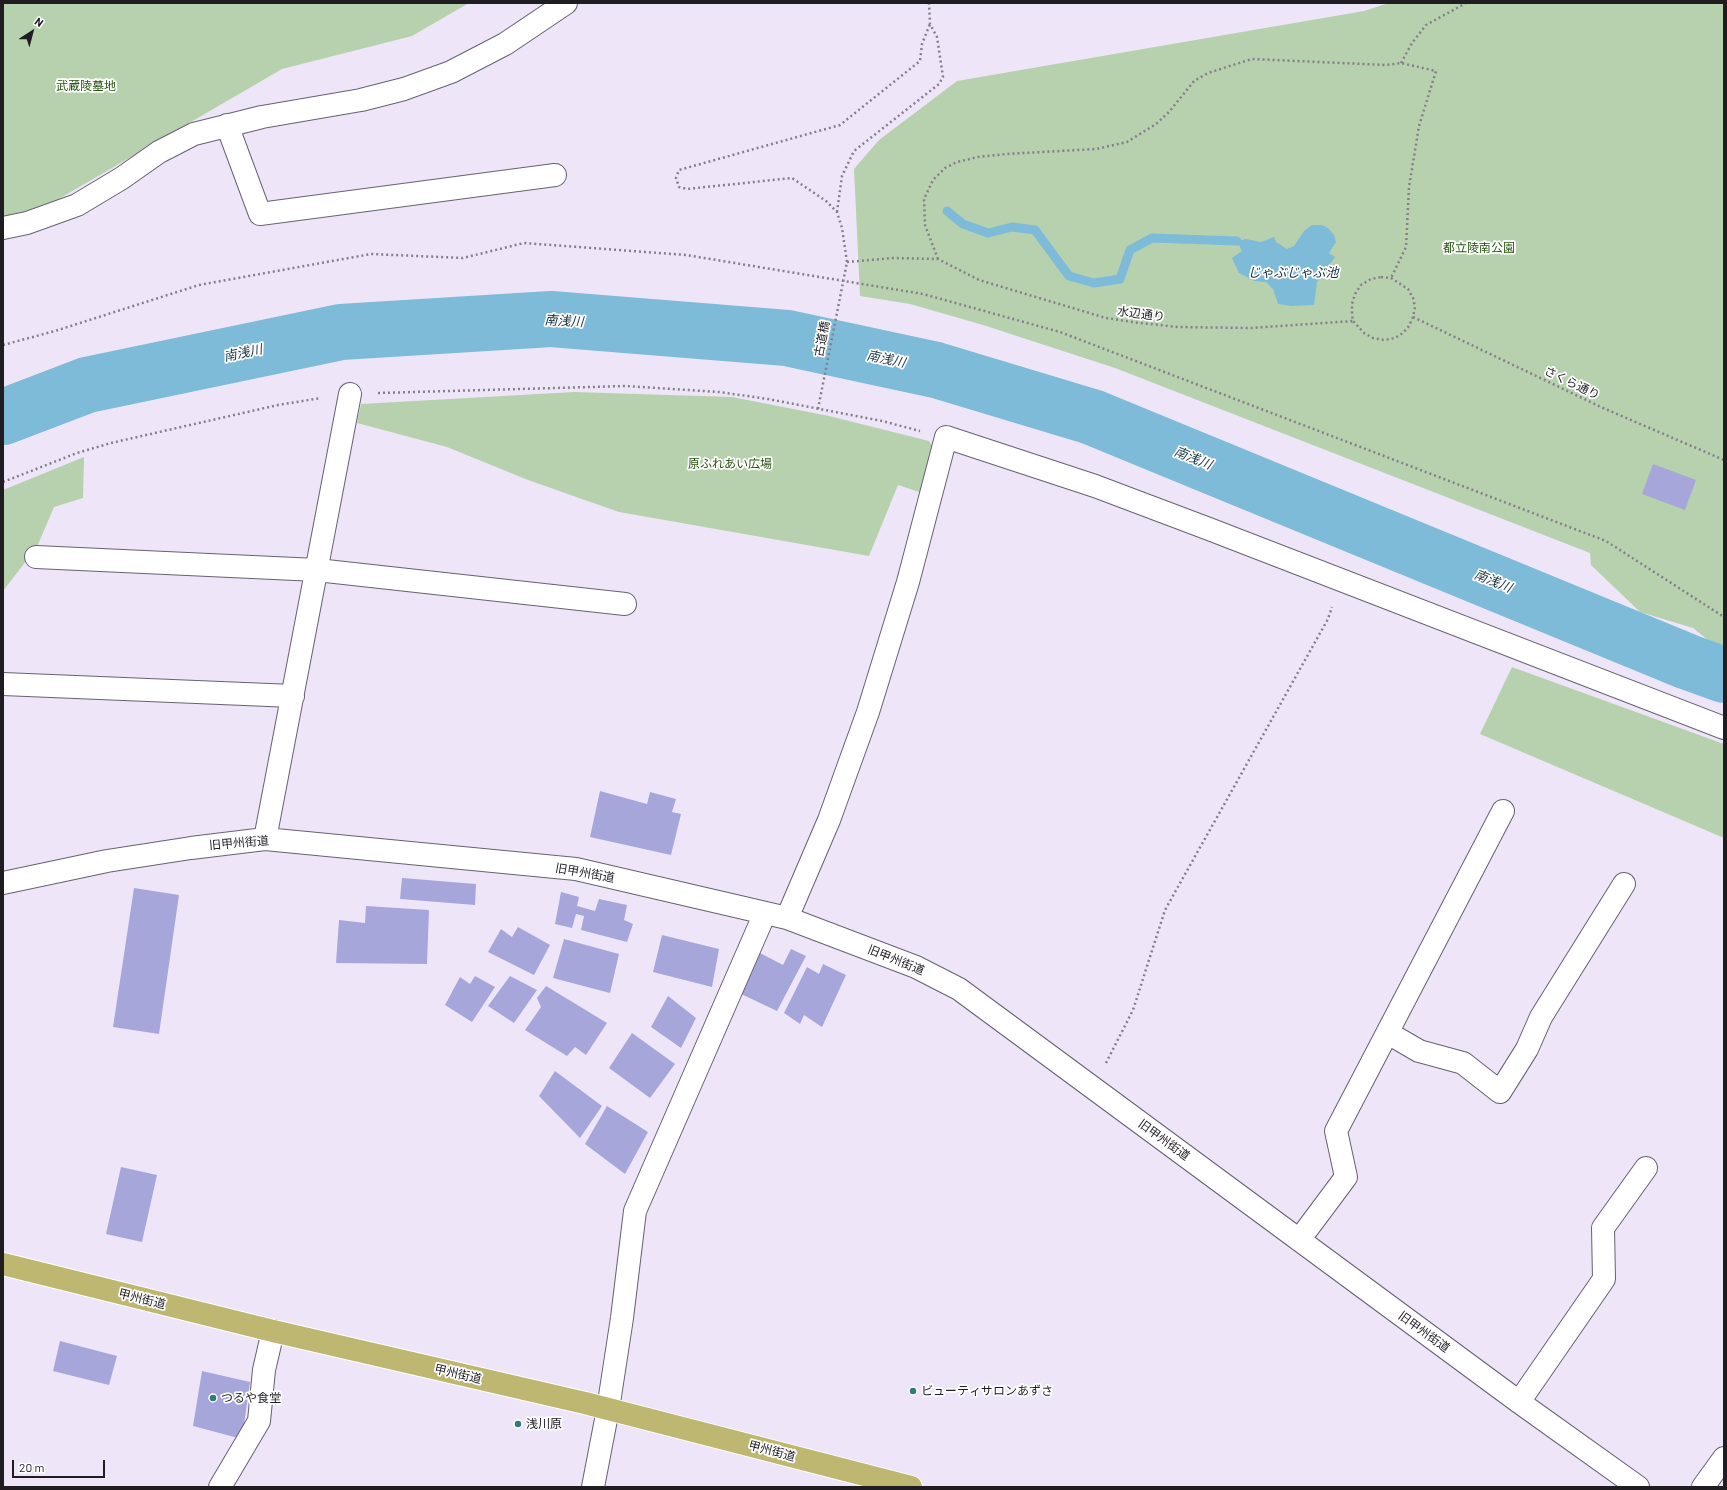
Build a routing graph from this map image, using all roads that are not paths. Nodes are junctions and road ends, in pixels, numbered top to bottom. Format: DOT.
graph roads {
  1 [pos="566,3"];
  2 [pos="227,125"];
  3 [pos="555,175"];
  4 [pos="3,228"];
  5 [pos="350,394"];
  6 [pos="36,557"];
  7 [pos="317,570"];
  8 [pos="625,604"];
  9 [pos="3,684"];
  10 [pos="293,696"];
  11 [pos="1724,728"];
  12 [pos="1503,811"];
  13 [pos="265,839"];
  14 [pos="3,883"];
  15 [pos="1624,884"];
  16 [pos="765,913"];
  17 [pos="786,918"];
  18 [pos="1388,1033"];
  19 [pos="1646,1168"];
  20 [pos="1299,1240"];
  21 [pos="3,1264"];
  22 [pos="273,1331"];
  23 [pos="1519,1402"];
  24 [pos="608,1409"];
  25 [pos="1724,1458"];
  26 [pos="220,1487"];
  27 [pos="594,1487"];
  28 [pos="911,1487"];
  29 [pos="1638,1487"];
  30 [pos="1702,1487"];
  1 -- 2 [label="street"];
  2 -- 3 [label="street"];
  2 -- 4 [label="street"];
  5 -- 7 [label="street"];
  6 -- 7 [label="street"];
  7 -- 8 [label="street"];
  7 -- 10 [label="street"];
  9 -- 10 [label="street"];
  10 -- 13 [label="street"];
  11 -- 17 [label="street"];
  12 -- 18 [label="street"];
  13 -- 14 [label="street, 旧甲州街道"];
  13 -- 16 [label="street, 旧甲州街道"];
  15 -- 18 [label="street"];
  16 -- 17 [label="street, 旧甲州街道"];
  16 -- 24 [label="street"];
  17 -- 20 [label="street, 旧甲州街道"];
  18 -- 20 [label="street"];
  19 -- 23 [label="street"];
  20 -- 23 [label="street, 旧甲州街道"];
  21 -- 22 [label="highway, 甲州街道"];
  22 -- 24 [label="highway, 甲州街道"];
  22 -- 26 [label="street"];
  23 -- 29 [label="street, 旧甲州街道"];
  24 -- 27 [label="street"];
  24 -- 28 [label="highway, 甲州街道"];
  25 -- 30 [label="street"];
}
